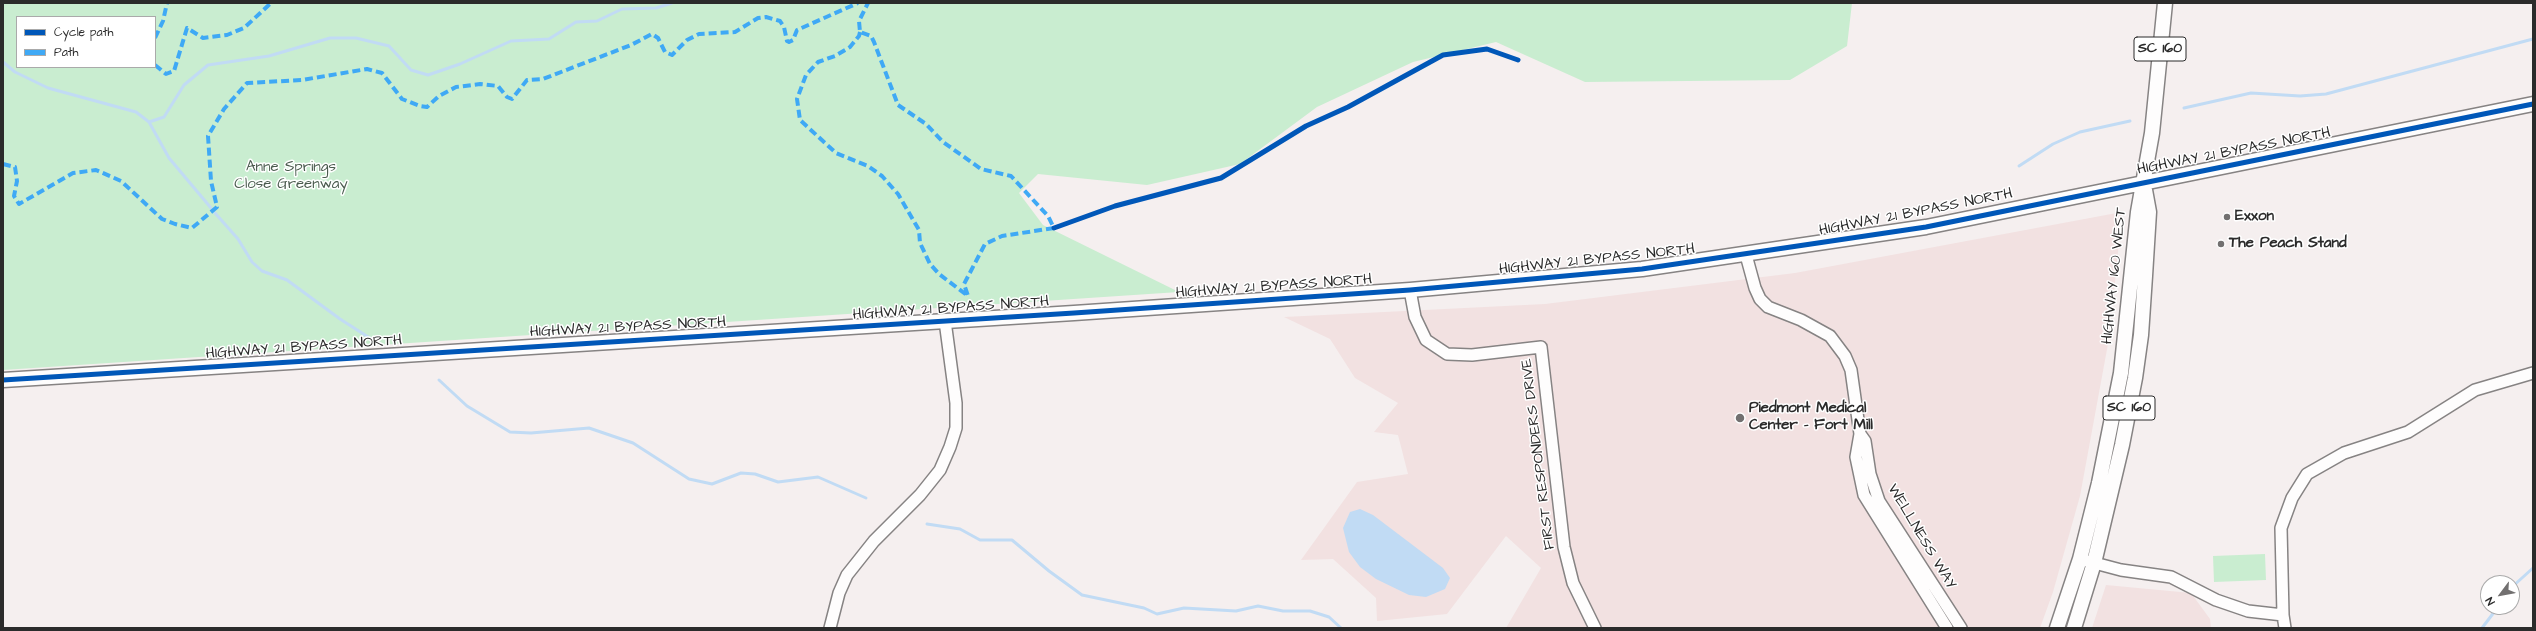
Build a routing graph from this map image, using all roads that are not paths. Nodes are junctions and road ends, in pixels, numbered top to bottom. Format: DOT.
graph roads {
  1 [pos="2165,3"];
  2 [pos="2533,104"];
  3 [pos="2144,182"];
  4 [pos="1746,255"];
  5 [pos="1410,290"];
  6 [pos="945,321"];
  7 [pos="2533,373"];
  8 [pos="3,380"];
  9 [pos="1885,521"];
  10 [pos="2080,559"];
  11 [pos="2094,563"];
  12 [pos="2283,615"];
  13 [pos="830,628"];
  14 [pos="1595,628"];
  15 [pos="1947,628"];
  16 [pos="1960,628"];
  17 [pos="2057,628"];
  18 [pos="2074,628"];
  19 [pos="2285,628"];
  1 -- 3 [label="main road, SC 160 / SC 160"];
  2 -- 3 [label="main road, HIGHWAY 21 BYPASS NORTH"];
  3 -- 4 [label="main road, HIGHWAY 21 BYPASS NORTH"];
  3 -- 10 [label="main road, HIGHWAY 160 WEST / SC 160"];
  3 -- 11 [label="main road, HIGHWAY 160 WEST / SC 160"];
  4 -- 5 [label="main road, HIGHWAY 21 BYPASS NORTH"];
  4 -- 9 [label="street, WELLNESS WAY"];
  5 -- 6 [label="main road, HIGHWAY 21 BYPASS NORTH"];
  5 -- 14 [label="street, FIRST RESPONDERS DRIVE"];
  6 -- 8 [label="main road, HIGHWAY 21 BYPASS NORTH"];
  6 -- 13 [label="street"];
  7 -- 12 [label="street"];
  9 -- 15 [label="street, WELLNESS WAY"];
  9 -- 16 [label="street, WELLNESS WAY"];
  10 -- 11 [label="street"];
  10 -- 17 [label="main road, HIGHWAY 160 WEST / SC 160"];
  11 -- 12 [label="street"];
  11 -- 18 [label="main road, HIGHWAY 160 WEST / SC 160"];
  12 -- 19 [label="street"];
}
